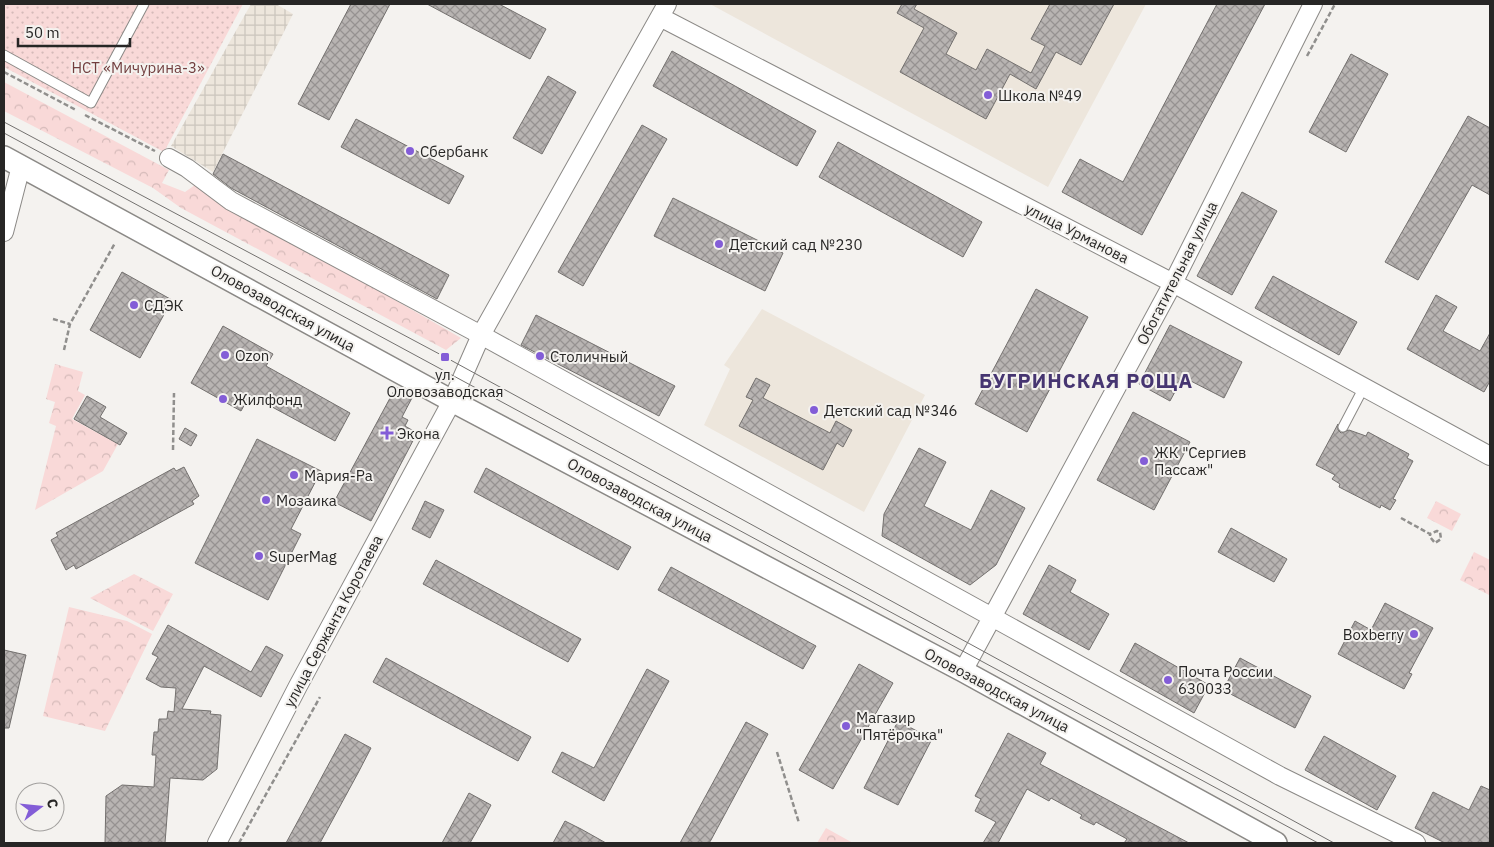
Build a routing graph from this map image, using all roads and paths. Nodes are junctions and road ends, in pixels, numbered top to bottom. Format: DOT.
graph roads {
  1 [pos="144,4"];
  2 [pos="1313,4"];
  3 [pos="664,10"];
  4 [pos="4,55"];
  5 [pos="169,158"];
  6 [pos="12,161"];
  7 [pos="4,232"];
  8 [pos="115,243"];
  9 [pos="1173,283"];
  10 [pos="53,319"];
  11 [pos="70,324"];
  12 [pos="481,335"];
  13 [pos="64,350"];
  14 [pos="1364,387"];
  15 [pos="174,393"];
  16 [pos="452,401"];
  17 [pos="1344,427"];
  18 [pos="172,450"];
  19 [pos="1490,456"];
  20 [pos="1401,518"];
  21 [pos="1430,534"];
  22 [pos="992,619"];
  23 [pos="964,671"];
  24 [pos="320,697"];
  25 [pos="777,752"];
  26 [pos="799,823"];
  27 [pos="218,843"];
  28 [pos="239,843"];
  29 [pos="1276,843"];
  30 [pos="1416,843"];
  1 -- 4 [label="lane"];
  2 -- 9 [label="street, Обогатительная улица"];
  3 -- 9 [label="street, улица Урманова"];
  3 -- 12 [label="street, улица Сержанта Коротаева"];
  5 -- 12 [label="street"];
  6 -- 7 [label="street"];
  6 -- 16 [label="street, Оловозаводская улица"];
  8 -- 11 [label="path"];
  9 -- 14 [label="street, улица Урманова"];
  9 -- 22 [label="street, Обогатительная улица"];
  10 -- 11 [label="path"];
  11 -- 13 [label="path"];
  12 -- 16 [label="street, улица Сержанта Коротаева"];
  12 -- 22 [label="street"];
  14 -- 17 [label="lane"];
  14 -- 19 [label="street, улица Урманова"];
  15 -- 18 [label="path"];
  16 -- 23 [label="street, Оловозаводская улица"];
  16 -- 27 [label="street, улица Сержанта Коротаева"];
  20 -- 21 [label="path"];
  21 -- 21 [label="path"];
  22 -- 23 [label="street, Обогатительная улица"];
  22 -- 30 [label="street"];
  23 -- 29 [label="street, Оловозаводская улица"];
  24 -- 28 [label="path"];
  25 -- 26 [label="path"];
}
